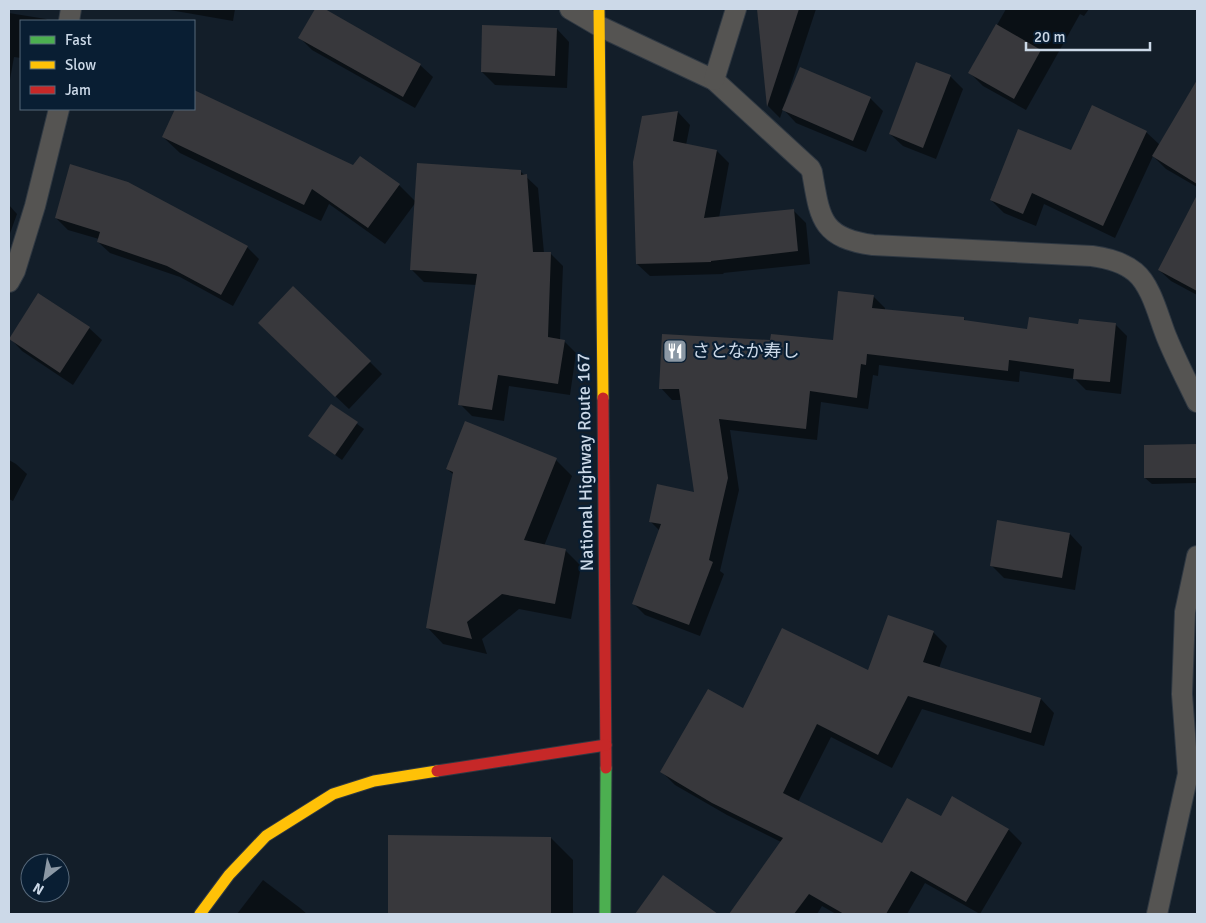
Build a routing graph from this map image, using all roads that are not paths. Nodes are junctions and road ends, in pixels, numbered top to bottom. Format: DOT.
graph roads {
  1 [pos="570,9"];
  2 [pos="736,9"];
  3 [pos="599,17"];
  4 [pos="714,80"];
  5 [pos="59,110"];
  6 [pos="9,282"];
  7 [pos="1197,402"];
  8 [pos="1197,556"];
  9 [pos="606,746"];
  10 [pos="200,914"];
  11 [pos="605,914"];
  12 [pos="1157,914"];
  1 -- 3 [label="lane"];
  2 -- 4 [label="lane"];
  3 -- 4 [label="lane"];
  3 -- 9 [label="street, National Highway Route 167"];
  4 -- 7 [label="lane"];
  5 -- 6 [label="lane"];
  8 -- 12 [label="lane"];
  9 -- 10 [label="street"];
  9 -- 11 [label="street, National Highway Route 167"];
}
